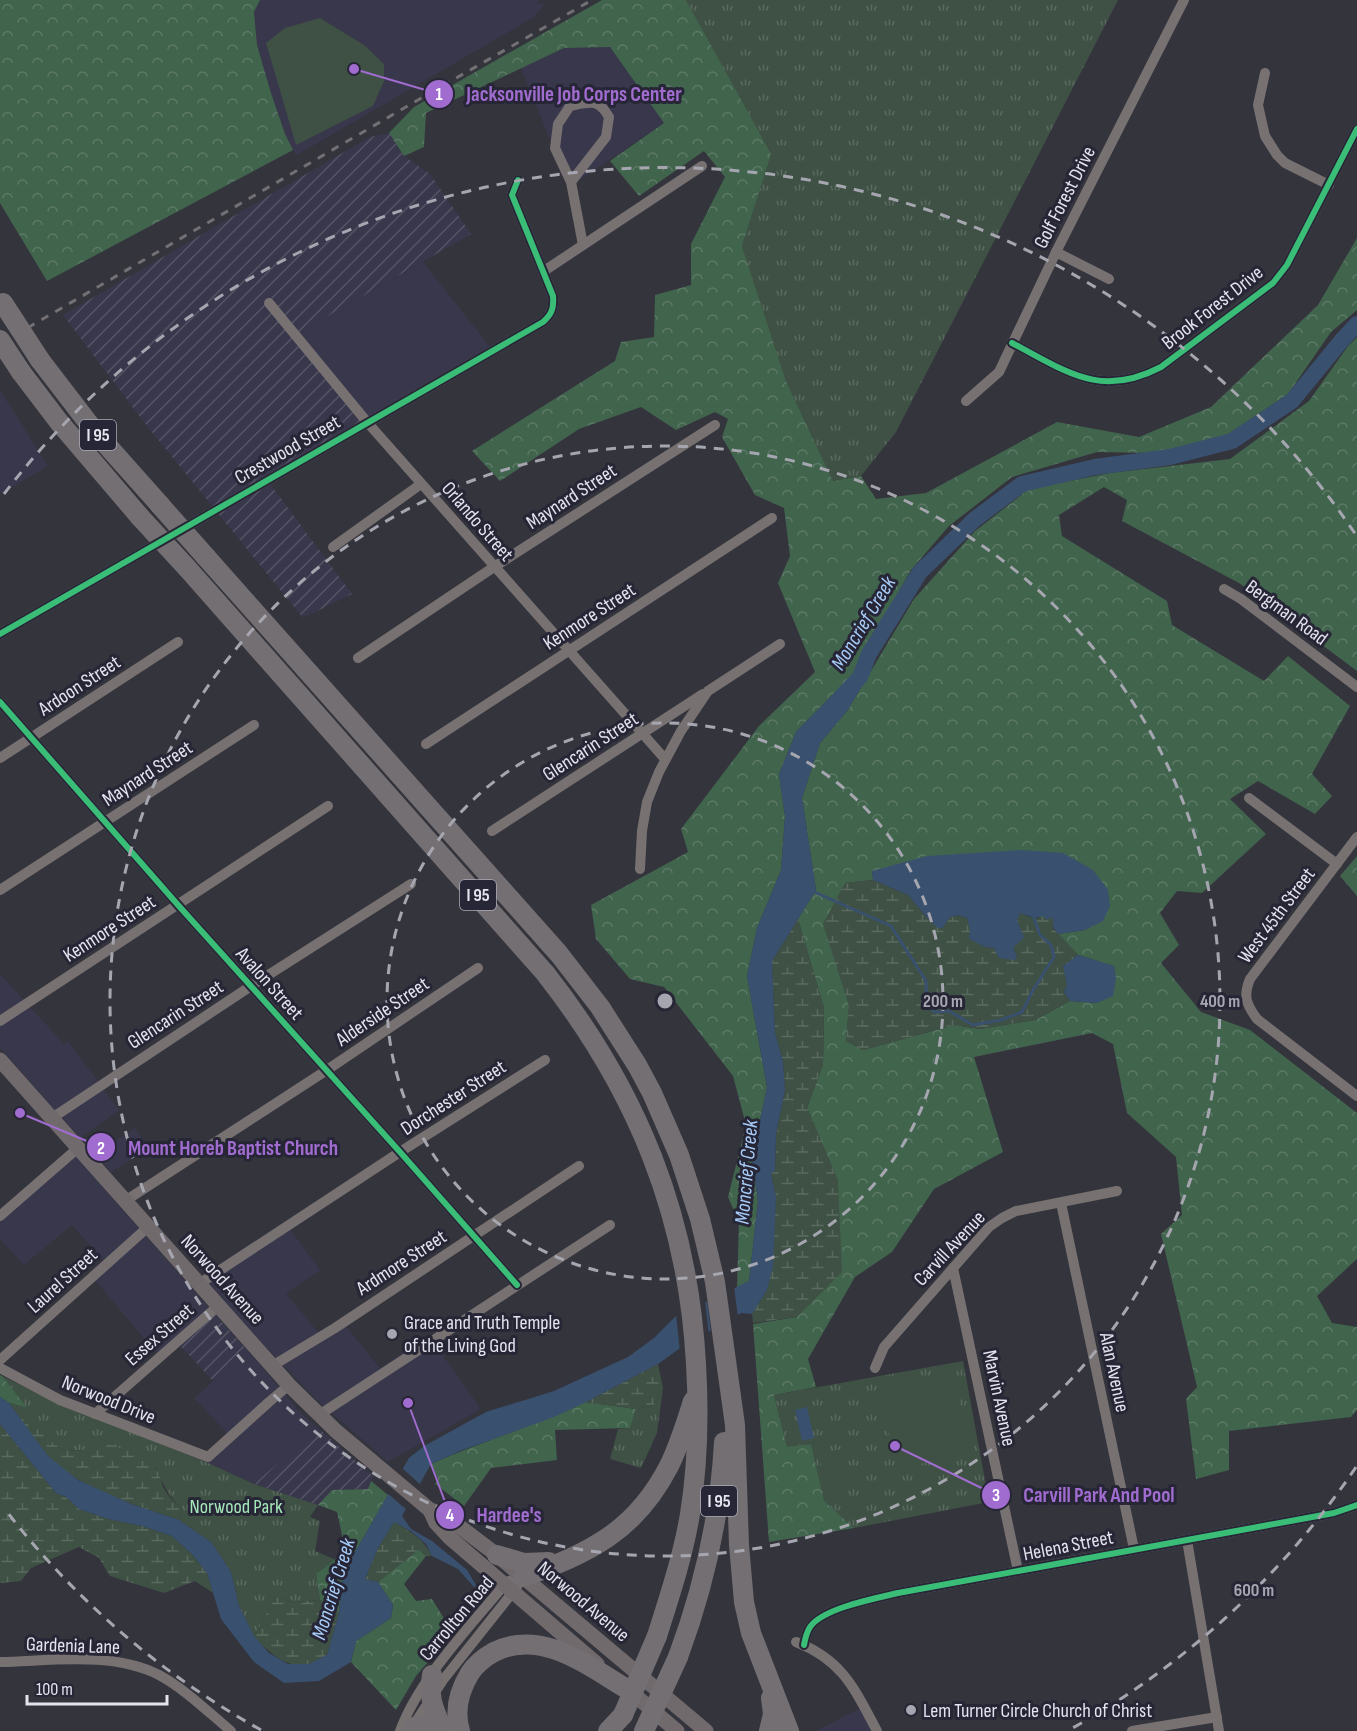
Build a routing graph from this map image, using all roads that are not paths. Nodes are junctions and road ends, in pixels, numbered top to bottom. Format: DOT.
graph roads {
  1 [pos="1184,0"];
  2 [pos="1265,73"];
  3 [pos="1357,129"];
  4 [pos="702,166"];
  5 [pos="518,180"];
  6 [pos="571,182"];
  7 [pos="1329,185"];
  8 [pos="583,245"];
  9 [pos="1056,252"];
  10 [pos="544,271"];
  11 [pos="1109,279"];
  12 [pos="2,300"];
  13 [pos="269,303"];
  14 [pos="0,340"];
  15 [pos="1012,343"];
  16 [pos="966,401"];
  17 [pos="367,422"];
  18 [pos="715,425"];
  19 [pos="421,484"];
  20 [pos="772,518"];
  21 [pos="333,547"];
  22 [pos="494,567"];
  23 [pos="1224,589"];
  24 [pos="0,634"];
  25 [pos="178,642"];
  26 [pos="780,644"];
  27 [pos="569,651"];
  28 [pos="358,658"];
  29 [pos="1357,687"];
  30 [pos="708,691"];
  31 [pos="0,702"];
  32 [pos="254,724"];
  33 [pos="641,733"];
  34 [pos="32,738"];
  35 [pos="426,744"];
  36 [pos="0,759"];
  37 [pos="665,759"];
  38 [pos="1249,798"];
  39 [pos="328,806"];
  40 [pos="105,822"];
  41 [pos="492,831"];
  42 [pos="1357,837"];
  43 [pos="1337,864"];
  44 [pos="640,869"];
  45 [pos="411,884"];
  46 [pos="0,890"];
  47 [pos="178,905"];
  48 [pos="478,968"];
  49 [pos="251,986"];
  50 [pos="0,1021"];
  51 [pos="545,1060"];
  52 [pos="2,1068"];
  53 [pos="327,1070"];
  54 [pos="1357,1096"];
  55 [pos="52,1118"];
  56 [pos="78,1148"];
  57 [pos="400,1152"];
  58 [pos="579,1166"];
  59 [pos="1117,1191"];
  60 [pos="125,1201"];
  61 [pos="1061,1203"];
  62 [pos="0,1216"];
  63 [pos="610,1225"];
  64 [pos="148,1227"];
  65 [pos="473,1236"];
  66 [pos="953,1268"];
  67 [pos="199,1284"];
  68 [pos="517,1285"];
  69 [pos="218,1306"];
  70 [pos="722,1340"];
  71 [pos="0,1360"];
  72 [pos="272,1366"];
  73 [pos="0,1368"];
  74 [pos="875,1368"];
  75 [pos="289,1385"];
  76 [pos="698,1388"];
  77 [pos="95,1414"];
  78 [pos="319,1414"];
  79 [pos="1357,1505"];
  80 [pos="430,1510"];
  81 [pos="1187,1540"];
  82 [pos="1134,1550"];
  83 [pos="497,1555"];
  84 [pos="567,1561"];
  85 [pos="1018,1571"];
  86 [pos="514,1585"];
  87 [pos="0,1662"];
  88 [pos="432,1674"];
  89 [pos="769,1681"];
  90 [pos="627,1689"];
  91 [pos="430,1699"];
  92 [pos="1216,1717"];
  93 [pos="614,1727"];
  94 [pos="407,1730"];
  95 [pos="448,1730"];
  96 [pos="231,1731"];
  97 [pos="644,1731"];
  98 [pos="677,1731"];
  99 [pos="706,1731"];
  100 [pos="769,1731"];
  101 [pos="789,1731"];
  102 [pos="877,1731"];
  103 [pos="1132,1731"];
  104 [pos="1219,1731"];
  1 -- 9 [label="street, Golf Forest Drive"];
  2 -- 7 [label="street"];
  3 -- 7 [label="street, Brook Forest Drive"];
  4 -- 8 [label="street"];
  5 -- 10 [label="street"];
  6 -- 6 [label="street"];
  6 -- 8 [label="street"];
  7 -- 15 [label="street, Brook Forest Drive"];
  8 -- 10 [label="street"];
  9 -- 11 [label="street"];
  9 -- 15 [label="street, Golf Forest Drive"];
  10 -- 17 [label="street, Crestwood Street"];
  12 -- 70 [label="highway, I 95, bridge"];
  13 -- 17 [label="street, Orlando Street"];
  14 -- 76 [label="highway, I 95, bridge"];
  15 -- 16 [label="street, Golf Forest Drive"];
  17 -- 19 [label="street, Orlando Street"];
  17 -- 24 [label="street, Crestwood Street"];
  18 -- 22 [label="street, Maynard Street"];
  19 -- 21 [label="street"];
  19 -- 22 [label="street, Orlando Street"];
  20 -- 27 [label="street, Kenmore Street"];
  22 -- 27 [label="street, Orlando Street"];
  22 -- 28 [label="street, Maynard Street"];
  23 -- 29 [label="street, Bergman Road"];
  25 -- 34 [label="street, Ardoon Street"];
  26 -- 30 [label="street, Glencarin Street"];
  27 -- 33 [label="street, Orlando Street"];
  27 -- 35 [label="street, Kenmore Street"];
  30 -- 33 [label="street, Glencarin Street"];
  30 -- 37 [label="street"];
  31 -- 34 [label="street, Avalon Street"];
  32 -- 40 [label="street, Maynard Street"];
  33 -- 37 [label="street, Orlando Street"];
  33 -- 41 [label="street, Glencarin Street"];
  34 -- 36 [label="street, Ardoon Street"];
  34 -- 40 [label="street, Avalon Street"];
  37 -- 44 [label="street"];
  38 -- 43 [label="street"];
  39 -- 47 [label="street, Kenmore Street"];
  40 -- 46 [label="street, Maynard Street"];
  40 -- 47 [label="street, Avalon Street"];
  42 -- 43 [label="street, West 45th Street"];
  43 -- 54 [label="street, West 45th Street"];
  45 -- 49 [label="street, Glencarin Street"];
  47 -- 49 [label="street, Avalon Street"];
  47 -- 50 [label="street, Kenmore Street"];
  48 -- 53 [label="street, Alderside Street"];
  49 -- 53 [label="street, Avalon Street"];
  49 -- 55 [label="street, Glencarin Street"];
  51 -- 57 [label="street, Dorchester Street"];
  52 -- 55 [label="main road, Norwood Avenue"];
  53 -- 57 [label="street, Avalon Street"];
  53 -- 60 [label="street, Alderside Street"];
  55 -- 56 [label="main road, Norwood Avenue"];
  56 -- 60 [label="main road, Norwood Avenue"];
  56 -- 62 [label="street"];
  57 -- 65 [label="street, Avalon Street"];
  57 -- 67 [label="street, Dorchester Street"];
  58 -- 65 [label="street, Ardmore Street"];
  59 -- 61 [label="street, Carvill Avenue"];
  60 -- 64 [label="main road, Norwood Avenue"];
  61 -- 66 [label="street, Carvill Avenue"];
  61 -- 82 [label="street, Alan Avenue"];
  63 -- 68 [label="street"];
  64 -- 67 [label="main road, Norwood Avenue"];
  64 -- 71 [label="street, Laurel Street"];
  65 -- 68 [label="street, Avalon Street"];
  65 -- 72 [label="street, Ardmore Street"];
  66 -- 74 [label="street, Carvill Avenue"];
  66 -- 85 [label="street, Marvin Avenue"];
  67 -- 69 [label="main road, Norwood Avenue"];
  68 -- 78 [label="street"];
  69 -- 72 [label="main road, Norwood Avenue"];
  69 -- 77 [label="street, Essex Street"];
  70 -- 89 [label="highway"];
  70 -- 97 [label="highway, I 95, bridge"];
  72 -- 75 [label="main road, Norwood Avenue"];
  73 -- 77 [label="street, Norwood Drive"];
  75 -- 77 [label="street, Norwood Drive"];
  75 -- 78 [label="main road, Norwood Avenue"];
  76 -- 84 [label="highway"];
  76 -- 93 [label="highway, I 95, bridge"];
  78 -- 80 [label="main road, Norwood Avenue"];
  79 -- 81 [label="street, Helena Street"];
  80 -- 83 [label="main road, Norwood Avenue"];
  80 -- 86 [label="main road, Norwood Avenue"];
  81 -- 82 [label="street, Helena Street"];
  81 -- 92 [label="street"];
  82 -- 85 [label="street, Helena Street"];
  83 -- 84 [label="highway"];
  83 -- 86 [label="main road, Norwood Avenue"];
  84 -- 86 [label="highway"];
  85 -- 102 [label="street, Helena Street"];
  86 -- 88 [label="street, Carrollton Road"];
  86 -- 90 [label="main road, Norwood Avenue"];
  86 -- 91 [label="street, Carrollton Road"];
  86 -- 99 [label="main road, Norwood Avenue"];
  87 -- 96 [label="street, Gardenia Lane"];
  88 -- 91 [label="highway"];
  88 -- 94 [label="street, Carrollton Road"];
  89 -- 100 [label="highway"];
  89 -- 101 [label="highway"];
  90 -- 95 [label="highway"];
  90 -- 98 [label="main road, Norwood Avenue"];
  91 -- 94 [label="street, Carrollton Road"];
  91 -- 95 [label="highway"];
  92 -- 103 [label="street"];
  92 -- 104 [label="street"];
  94 -- 95 [label="highway"];
}
